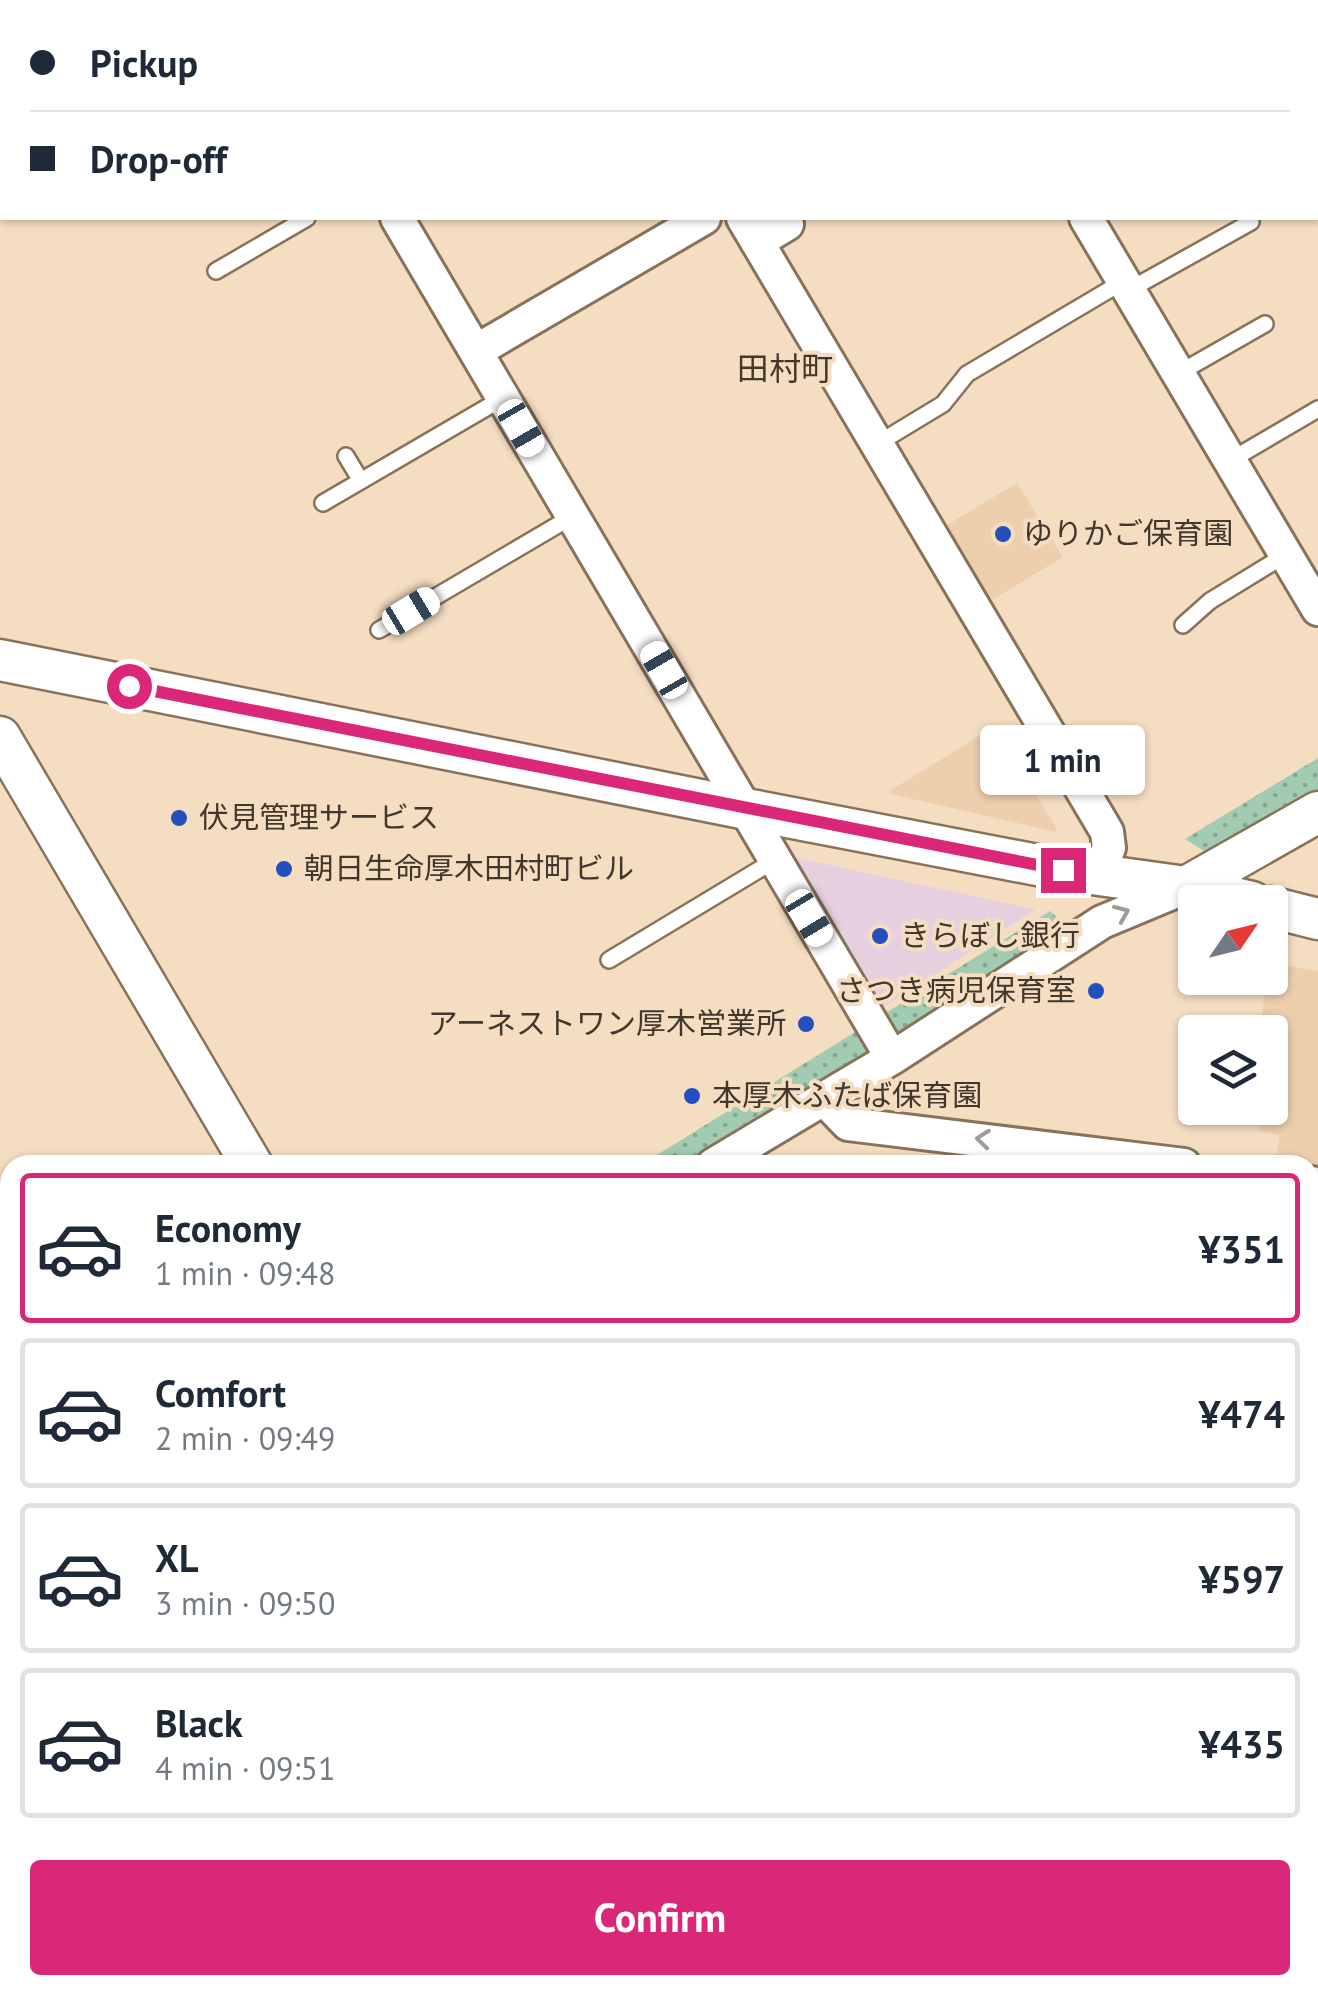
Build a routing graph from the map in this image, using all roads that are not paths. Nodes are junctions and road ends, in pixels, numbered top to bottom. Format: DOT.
graph roads {
  1 [pos="304,220"];
  2 [pos="398,220"];
  3 [pos="701,220"];
  4 [pos="1087,220"];
  5 [pos="1251,222"];
  6 [pos="787,224"];
  7 [pos="750,230"];
  8 [pos="216,271"];
  9 [pos="1127,285"];
  10 [pos="1265,324"];
  11 [pos="476,351"];
  12 [pos="1179,373"];
  13 [pos="503,398"];
  14 [pos="1318,409"];
  15 [pos="876,444"];
  16 [pos="346,456"];
  17 [pos="1231,460"];
  18 [pos="360,481"];
  19 [pos="323,503"];
  20 [pos="573,516"];
  21 [pos="1285,555"];
  22 [pos="1318,609"];
  23 [pos="1183,625"];
  24 [pos="378,630"];
  25 [pos="0,660"];
  26 [pos="0,738"];
  27 [pos="746,809"];
  28 [pos="1318,812"];
  29 [pos="776,860"];
  30 [pos="1097,874"];
  31 [pos="1179,885"];
  32 [pos="1188,885"];
  33 [pos="1178,889"];
  34 [pos="1288,911"];
  35 [pos="1318,918"];
  36 [pos="609,960"];
  37 [pos="892,1058"];
  38 [pos="822,1098"];
  39 [pos="246,1155"];
  40 [pos="729,1155"];
  41 [pos="1045,1155"];
  1 -- 8 [label="lane"];
  2 -- 11 [label="street"];
  3 -- 11 [label="street"];
  4 -- 9 [label="street"];
  5 -- 9 [label="lane"];
  6 -- 7 [label="street"];
  7 -- 15 [label="street"];
  9 -- 12 [label="street"];
  9 -- 15 [label="lane"];
  10 -- 12 [label="lane"];
  11 -- 13 [label="street"];
  12 -- 17 [label="street"];
  13 -- 18 [label="lane"];
  13 -- 20 [label="street"];
  14 -- 17 [label="lane"];
  15 -- 30 [label="street"];
  16 -- 18 [label="lane"];
  17 -- 21 [label="street"];
  18 -- 19 [label="lane"];
  20 -- 24 [label="lane"];
  20 -- 27 [label="street"];
  21 -- 22 [label="street"];
  21 -- 23 [label="lane"];
  25 -- 27 [label="street"];
  26 -- 39 [label="street"];
  27 -- 29 [label="street"];
  27 -- 30 [label="street"];
  28 -- 32 [label="street"];
  29 -- 36 [label="lane"];
  29 -- 37 [label="street"];
  30 -- 31 [label="street"];
  37 -- 33 [label="street, one-way"];
  34 -- 35 [label="street"];
  37 -- 38 [label="street"];
  38 -- 40 [label="street"];
  41 -- 38 [label="street, one-way"];
}
